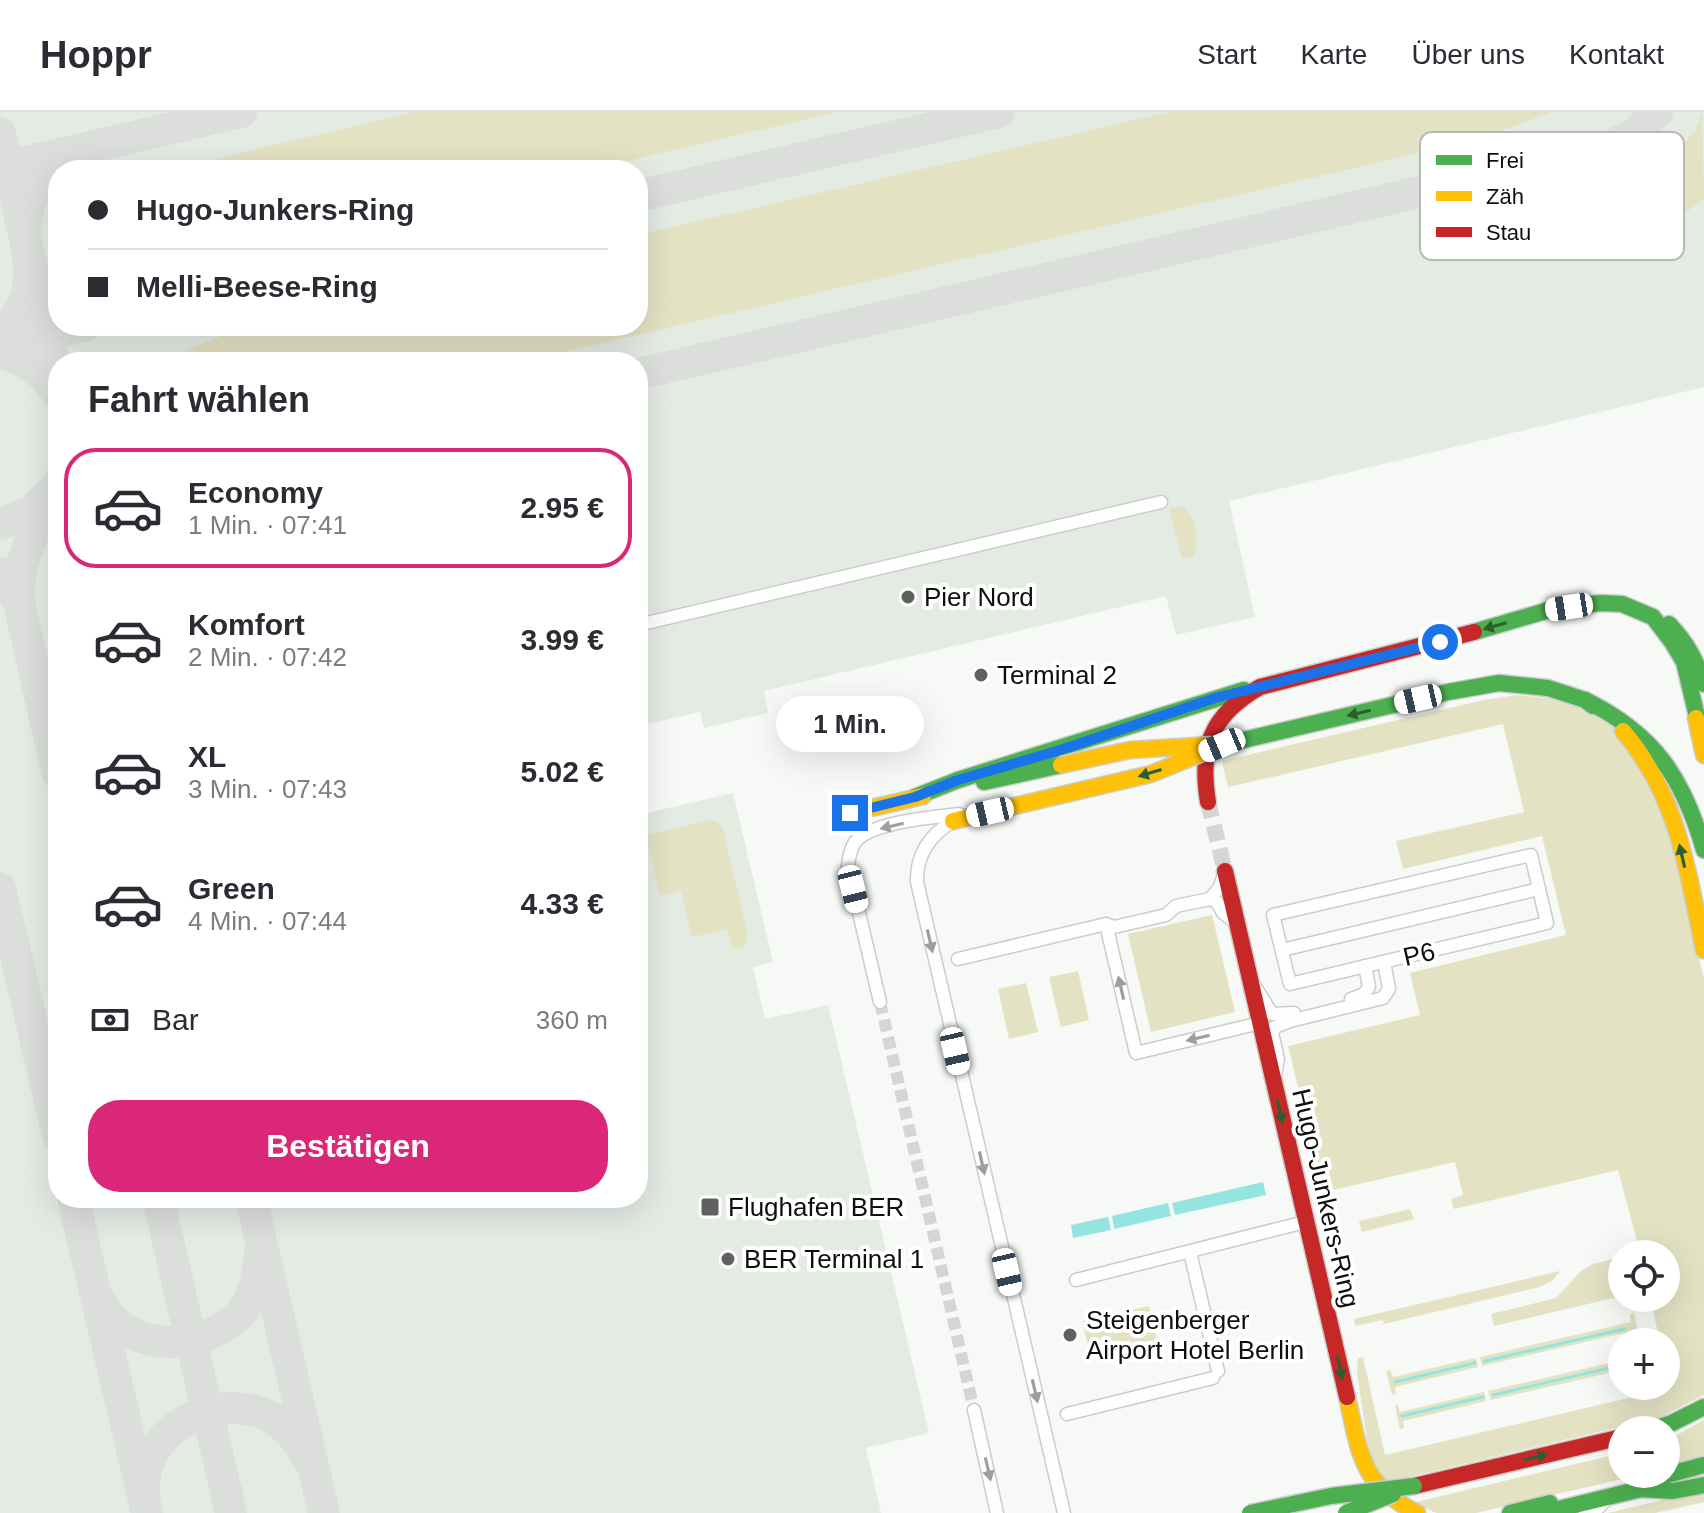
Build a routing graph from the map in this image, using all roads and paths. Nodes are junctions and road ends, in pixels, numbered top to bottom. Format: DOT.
graph roads {
  1 [pos="1161,502"];
  2 [pos="1653,617"];
  3 [pos="648,623"];
  4 [pos="1704,684"];
  5 [pos="1260,687"];
  6 [pos="1585,700"];
  7 [pos="1696,718"];
  8 [pos="1704,738"];
  9 [pos="1222,745"];
  10 [pos="1704,755"];
  11 [pos="915,797"];
  12 [pos="1208,802"];
  13 [pos="850,813"];
  14 [pos="958,818"];
  15 [pos="1704,850"];
  16 [pos="1225,871"];
  17 [pos="1539,889"];
  18 [pos="1210,899"];
  19 [pos="1695,913"];
  20 [pos="1106,924"];
  21 [pos="1238,924"];
  22 [pos="1704,934"];
  23 [pos="1282,950"];
  24 [pos="1704,950"];
  25 [pos="958,959"];
  26 [pos="1384,962"];
  27 [pos="1365,966"];
  28 [pos="1250,979"];
  29 [pos="880,1002"];
  30 [pos="1260,1023"];
  31 [pos="1274,1081"];
  32 [pos="1305,1222"];
  33 [pos="1190,1252"];
  34 [pos="1076,1280"];
  35 [pos="1704,1407"];
  36 [pos="974,1410"];
  37 [pos="1067,1414"];
  38 [pos="1680,1419"];
  39 [pos="1608,1440"];
  40 [pos="1704,1465"];
  41 [pos="1704,1476"];
  42 [pos="1704,1485"];
  43 [pos="1414,1486"];
  44 [pos="1638,1489"];
  45 [pos="1611,1496"];
  46 [pos="997,1513"];
  47 [pos="1064,1513"];
  48 [pos="1250,1513"];
  49 [pos="1346,1513"];
  50 [pos="1417,1513"];
  51 [pos="1510,1513"];
  52 [pos="1542,1513"];
  53 [pos="1585,1513"];
  1 -- 3 [label="street"];
  2 -- 4 [label="main road"];
  2 -- 5 [label="main road, one-way"];
  2 -- 7 [label="main road"];
  5 -- 11 [label="main road"];
  5 -- 12 [label="main road"];
  6 -- 9 [label="main road, one-way"];
  6 -- 15 [label="main road"];
  19 -- 6 [label="main road, one-way"];
  7 -- 8 [label="main road"];
  7 -- 10 [label="main road"];
  9 -- 11 [label="main road, bridge"];
  9 -- 14 [label="main road, one-way, bridge"];
  11 -- 13 [label="main road"];
  14 -- 29 [label="street, one-way"];
  14 -- 47 [label="street, one-way"];
  16 -- 18 [label="street"];
  16 -- 21 [label="main road, Hugo-Junkers-Ring"];
  17 -- 23 [label="street, P6"];
  17 -- 23 [label="street, P6"];
  17 -- 26 [label="street, P6"];
  18 -- 20 [label="street"];
  18 -- 21 [label="street"];
  19 -- 22 [label="main road"];
  19 -- 24 [label="main road"];
  20 -- 25 [label="street"];
  30 -- 20 [label="street, one-way"];
  21 -- 28 [label="main road, Hugo-Junkers-Ring"];
  23 -- 27 [label="street, P6"];
  26 -- 27 [label="street, P6"];
  26 -- 31 [label="street"];
  27 -- 28 [label="street"];
  28 -- 30 [label="main road, Hugo-Junkers-Ring"];
  30 -- 31 [label="main road, Hugo-Junkers-Ring"];
  31 -- 32 [label="main road, Hugo-Junkers-Ring, one-way"];
  32 -- 33 [label="street"];
  32 -- 50 [label="main road, Hugo-Junkers-Ring, one-way"];
  33 -- 34 [label="street"];
  33 -- 37 [label="street"];
  35 -- 38 [label="main road"];
  36 -- 46 [label="street, one-way"];
  43 -- 39 [label="main road, one-way"];
  40 -- 44 [label="main road"];
  41 -- 44 [label="main road"];
  42 -- 44 [label="main road"];
  43 -- 48 [label="main road, bridge"];
  43 -- 49 [label="main road, bridge"];
  44 -- 45 [label="main road"];
  45 -- 51 [label="main road"];
  45 -- 52 [label="main road"];
  45 -- 53 [label="street"];
}
